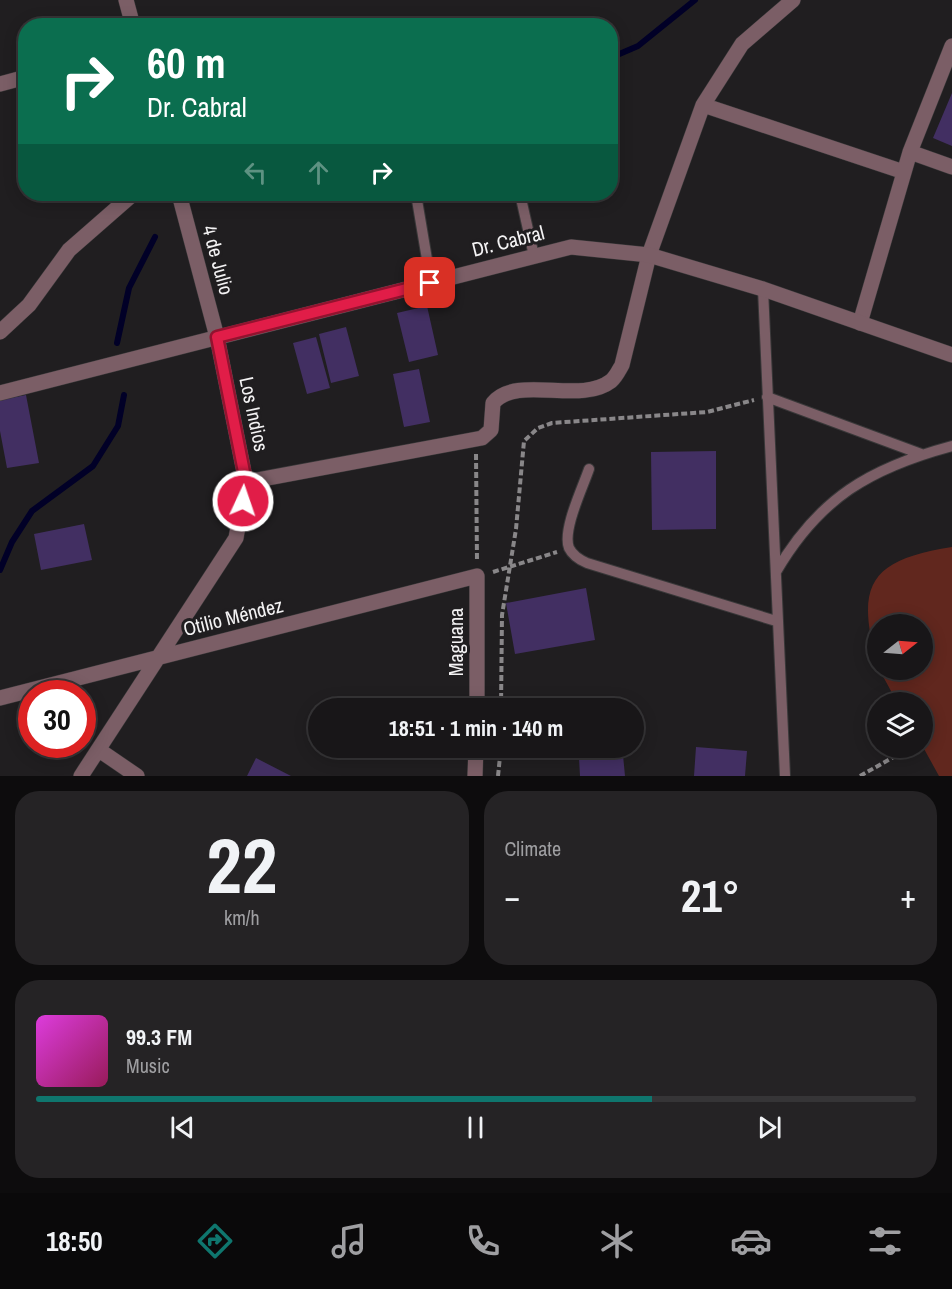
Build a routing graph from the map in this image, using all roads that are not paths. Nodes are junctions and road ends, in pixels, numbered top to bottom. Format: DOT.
graph roads {
  1 [pos="126,0"];
  2 [pos="793,0"];
  3 [pos="131,18"];
  4 [pos="952,46"];
  5 [pos="18,80"];
  6 [pos="0,84"];
  7 [pos="703,105"];
  8 [pos="910,152"];
  9 [pos="952,167"];
  10 [pos="904,172"];
  11 [pos="126,201"];
  12 [pos="181,201"];
  13 [pos="417,201"];
  14 [pos="522,201"];
  15 [pos="649,255"];
  16 [pos="534,256"];
  17 [pos="430,283"];
  18 [pos="763,289"];
  19 [pos="860,323"];
  20 [pos="0,332"];
  21 [pos="217,337"];
  22 [pos="952,355"];
  23 [pos="0,393"];
  24 [pos="767,397"];
  25 [pos="952,446"];
  26 [pos="921,454"];
  27 [pos="589,469"];
  28 [pos="246,482"];
  29 [pos="775,574"];
  30 [pos="477,576"];
  31 [pos="776,621"];
  32 [pos="159,657"];
  33 [pos="0,698"];
  34 [pos="477,698"];
  35 [pos="99,750"];
  36 [pos="476,758"];
  37 [pos="81,776"];
  38 [pos="136,776"];
  39 [pos="475,776"];
  40 [pos="785,776"];
  1 -- 3 [label="street"];
  2 -- 7 [label="street"];
  4 -- 8 [label="street"];
  5 -- 6 [label="street"];
  7 -- 10 [label="street"];
  7 -- 15 [label="street"];
  8 -- 9 [label="street"];
  8 -- 10 [label="street"];
  10 -- 19 [label="street"];
  11 -- 20 [label="street"];
  12 -- 21 [label="street, 4 de Julio"];
  13 -- 17 [label="lane"];
  14 -- 16 [label="lane"];
  15 -- 16 [label="street, Dr. Cabral"];
  15 -- 18 [label="street, Dr. Cabral"];
  15 -- 28 [label="street"];
  16 -- 17 [label="street, Dr. Cabral"];
  17 -- 21 [label="street, Dr. Cabral"];
  18 -- 19 [label="street, Dr. Cabral"];
  18 -- 24 [label="lane"];
  19 -- 22 [label="street, Dr. Cabral"];
  21 -- 23 [label="street, Dr. Cabral"];
  21 -- 28 [label="street, Los Indios"];
  24 -- 26 [label="lane"];
  24 -- 29 [label="lane"];
  25 -- 26 [label="lane"];
  26 -- 29 [label="lane"];
  27 -- 31 [label="lane"];
  28 -- 32 [label="street, Los Indios"];
  29 -- 31 [label="lane"];
  30 -- 32 [label="street, Otilio Méndez"];
  30 -- 34 [label="street, Maguana"];
  31 -- 40 [label="lane"];
  32 -- 33 [label="street, Otilio Méndez"];
  32 -- 35 [label="street, Los Indios"];
  35 -- 37 [label="street, Los Indios"];
  35 -- 38 [label="street"];
  36 -- 39 [label="street"];
}
